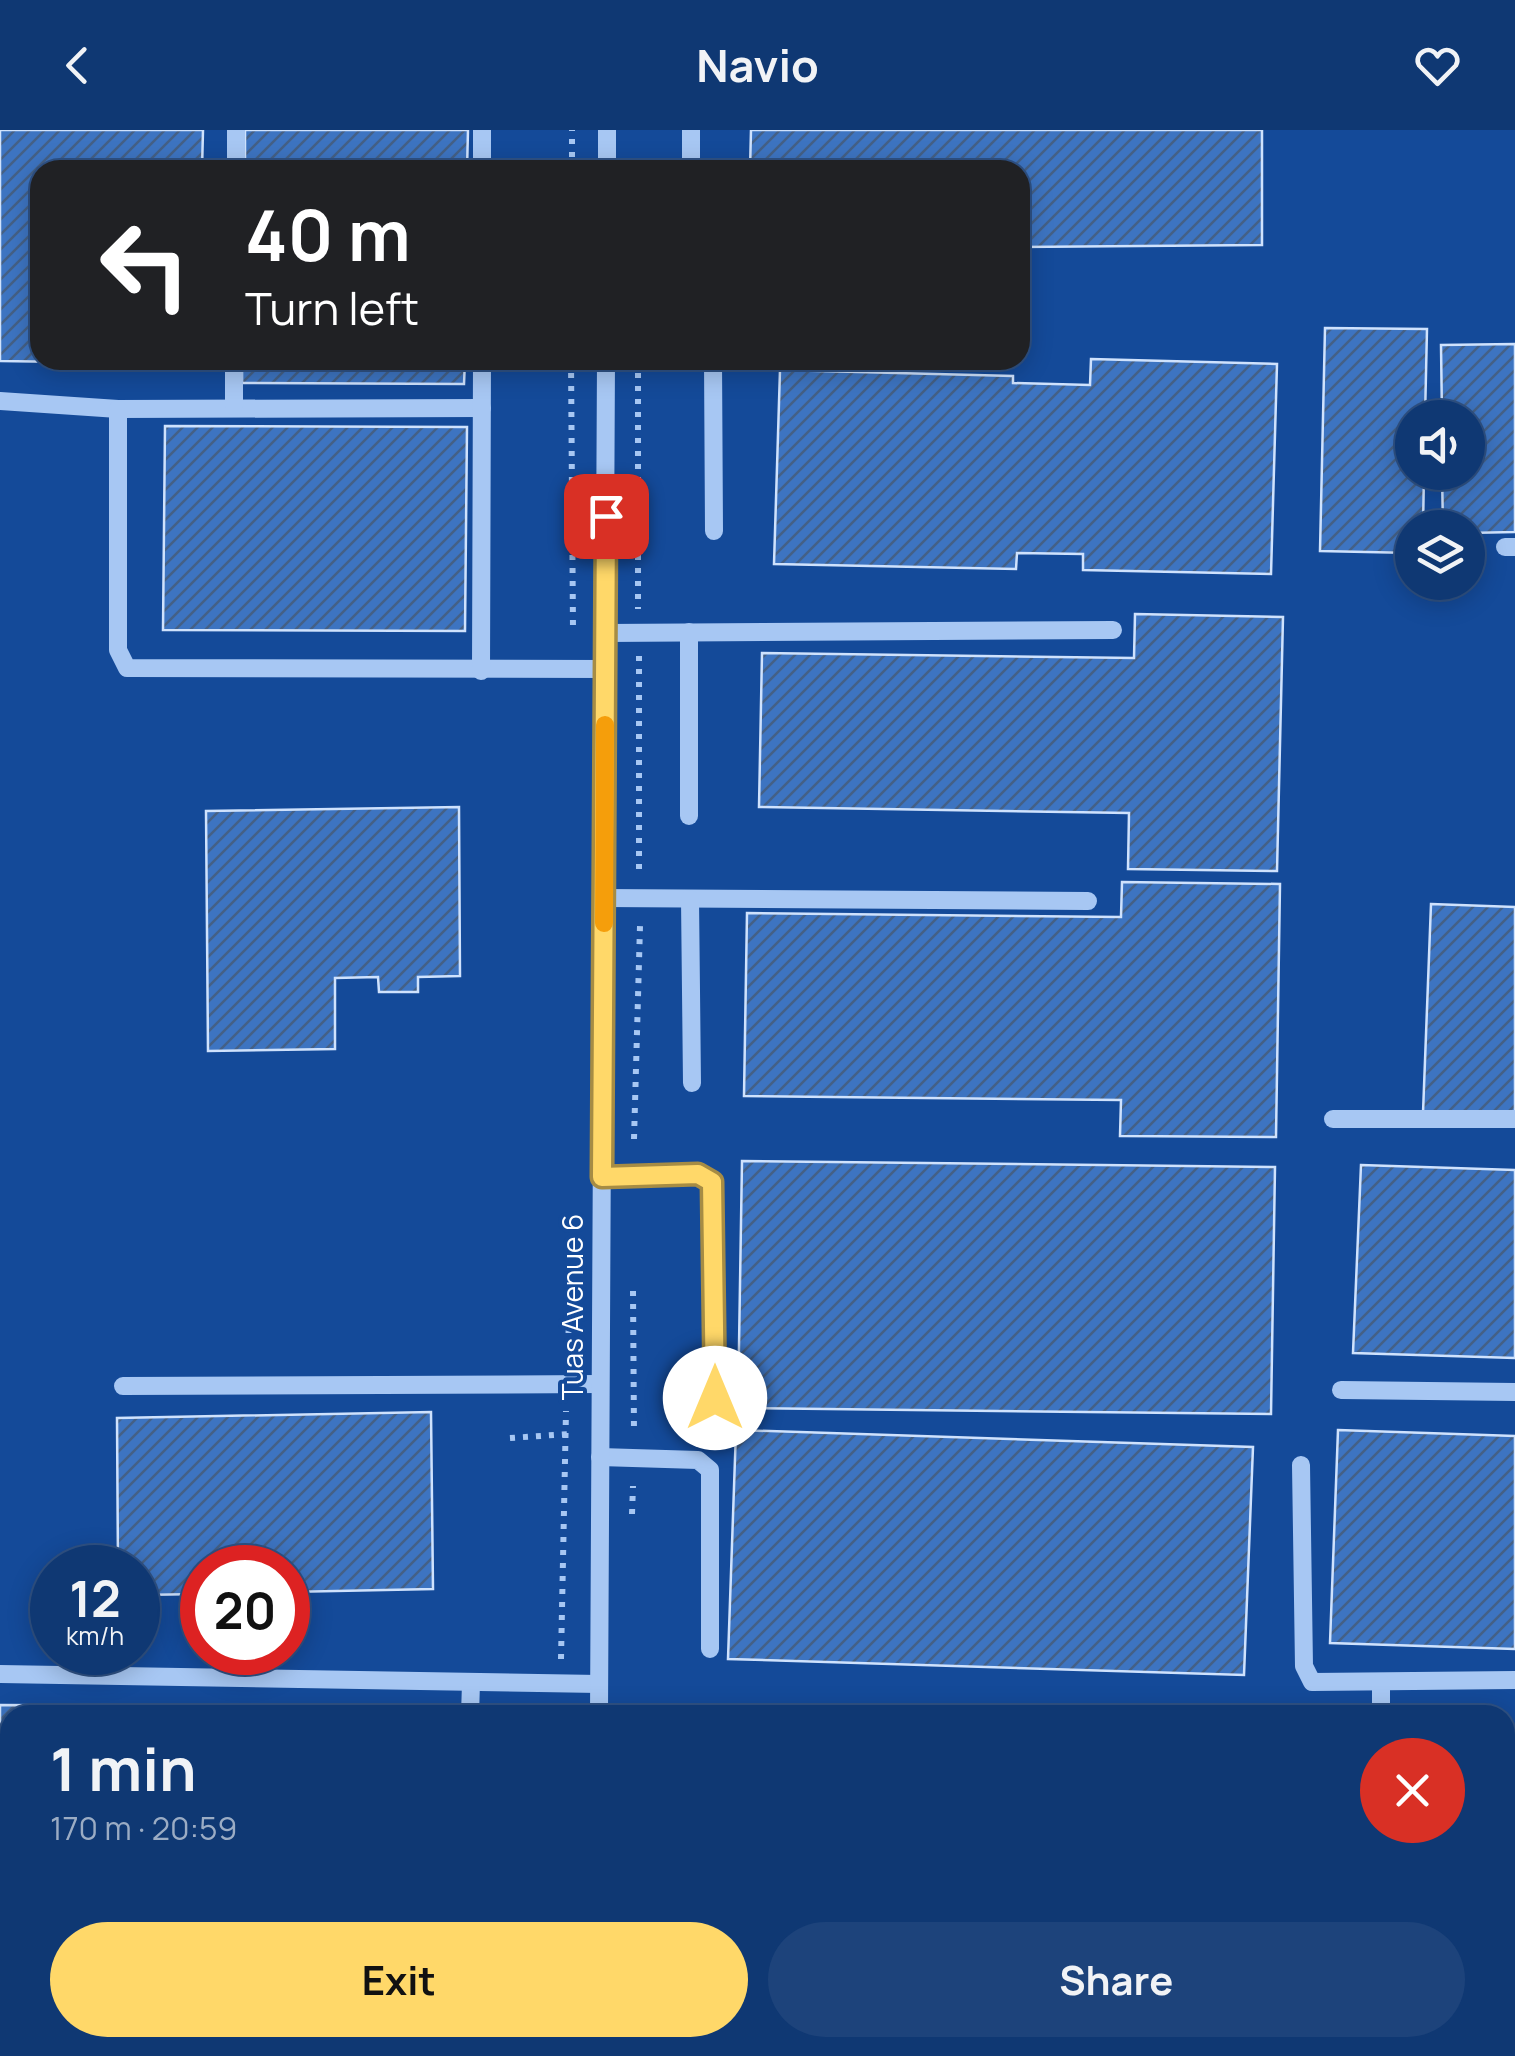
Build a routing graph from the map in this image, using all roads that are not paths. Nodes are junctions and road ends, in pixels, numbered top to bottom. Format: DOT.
graph roads {
  1 [pos="236,130"];
  2 [pos="482,130"];
  3 [pos="607,130"];
  4 [pos="691,130"];
  5 [pos="236,160"];
  6 [pos="482,160"];
  7 [pos="607,160"];
  8 [pos="691,160"];
  9 [pos="234,370"];
  10 [pos="482,370"];
  11 [pos="606,370"];
  12 [pos="713,370"];
  13 [pos="0,401"];
  14 [pos="234,406"];
  15 [pos="482,408"];
  16 [pos="118,409"];
  17 [pos="714,531"];
  18 [pos="1114,630"];
  19 [pos="606,632"];
  20 [pos="689,632"];
  21 [pos="481,670"];
  22 [pos="606,670"];
  23 [pos="689,816"];
  24 [pos="604,898"];
  25 [pos="690,899"];
  26 [pos="1088,901"];
  27 [pos="692,1083"];
  28 [pos="1333,1119"];
  29 [pos="1515,1119"];
  30 [pos="602,1177"];
  31 [pos="600,1384"];
  32 [pos="122,1386"];
  33 [pos="1341,1390"];
  34 [pos="1515,1392"];
  35 [pos="715,1398"];
  36 [pos="600,1457"];
  37 [pos="1301,1465"];
  38 [pos="710,1649"];
  39 [pos="0,1674"];
  40 [pos="1515,1680"];
  41 [pos="470,1682"];
  42 [pos="1382,1683"];
  43 [pos="599,1684"];
  44 [pos="470,1705"];
  45 [pos="599,1705"];
  46 [pos="1381,1705"];
  1 -- 5 [label="street"];
  2 -- 6 [label="street"];
  3 -- 7 [label="street"];
  4 -- 8 [label="street"];
  9 -- 14 [label="street"];
  10 -- 15 [label="street"];
  11 -- 19 [label="street, Tuas Avenue 6"];
  12 -- 17 [label="street"];
  13 -- 16 [label="street"];
  14 -- 15 [label="street"];
  14 -- 16 [label="street"];
  15 -- 21 [label="street"];
  16 -- 21 [label="street"];
  18 -- 20 [label="street"];
  19 -- 20 [label="street"];
  19 -- 22 [label="street, Tuas Avenue 6"];
  20 -- 23 [label="street"];
  21 -- 22 [label="street"];
  22 -- 24 [label="street, Tuas Avenue 6"];
  24 -- 25 [label="street"];
  24 -- 30 [label="street, Tuas Avenue 6"];
  25 -- 26 [label="street"];
  25 -- 27 [label="street"];
  28 -- 29 [label="street"];
  30 -- 31 [label="street, Tuas Avenue 6"];
  30 -- 35 [label="street"];
  31 -- 32 [label="street"];
  31 -- 36 [label="street, Tuas Avenue 6"];
  33 -- 34 [label="street"];
  36 -- 38 [label="street"];
  36 -- 43 [label="street, Tuas Avenue 6"];
  37 -- 42 [label="street"];
  39 -- 41 [label="street"];
  40 -- 42 [label="street"];
  41 -- 43 [label="street"];
  41 -- 44 [label="street"];
  42 -- 46 [label="street"];
  43 -- 45 [label="street, Tuas Avenue 6"];
}
